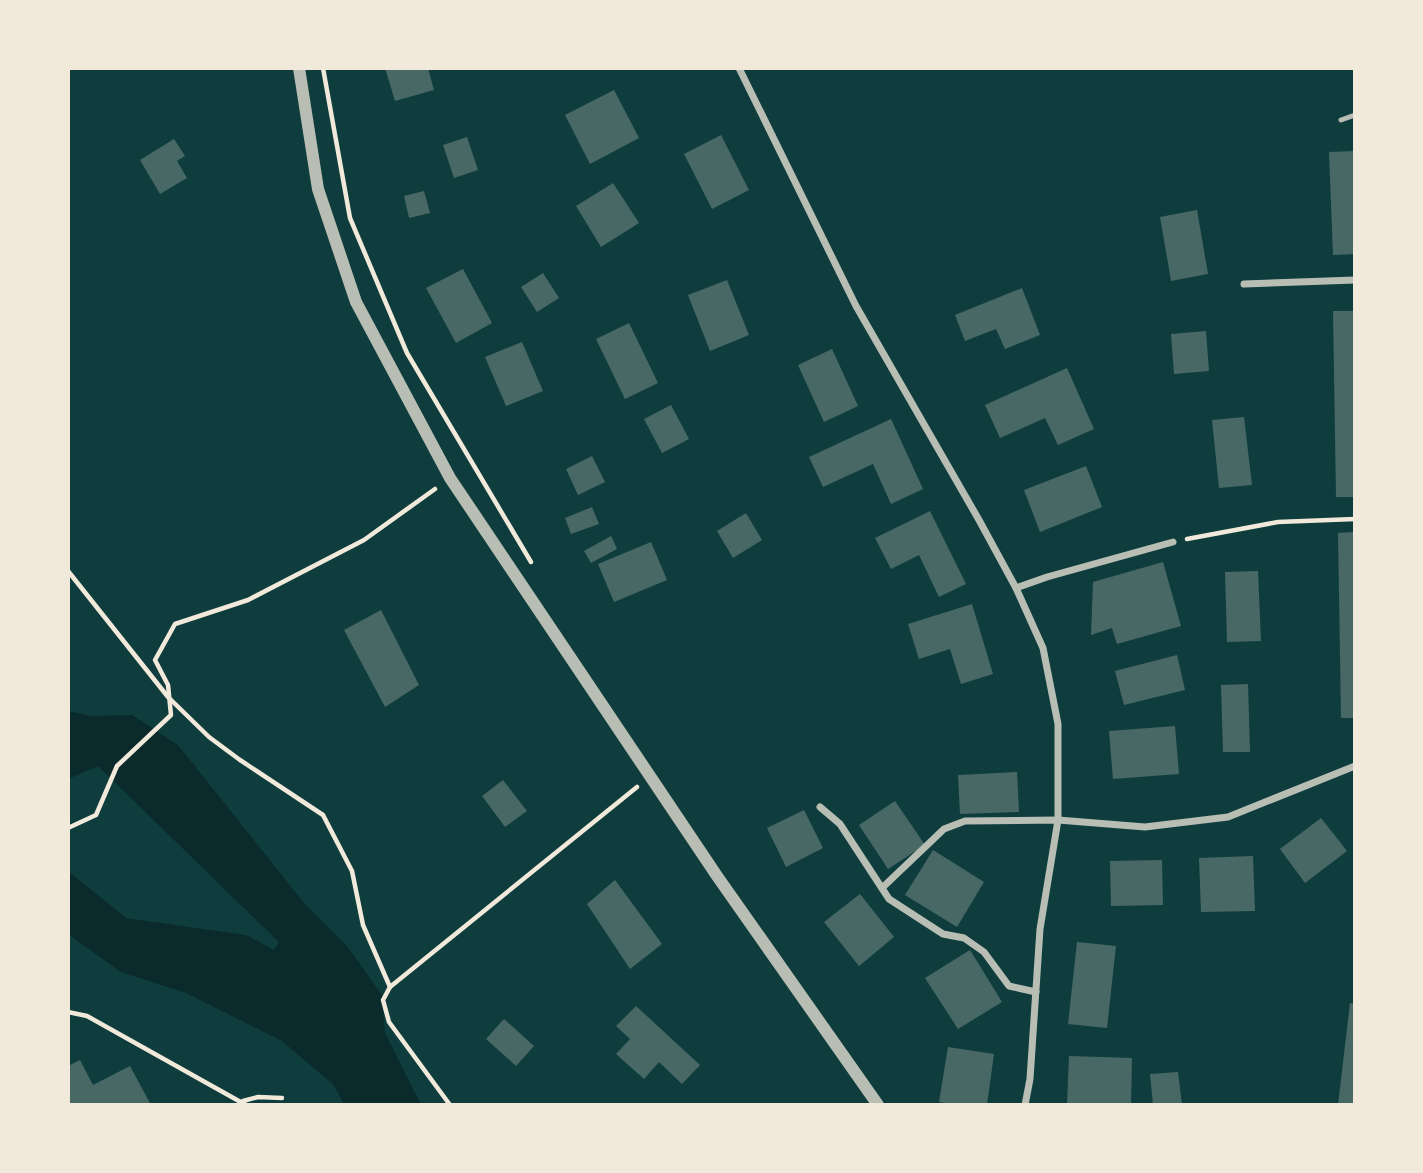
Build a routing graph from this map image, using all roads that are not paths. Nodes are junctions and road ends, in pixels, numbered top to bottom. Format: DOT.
graph roads {
  1 [pos="299,68"];
  2 [pos="739,68"];
  3 [pos="1355,115"];
  4 [pos="1340,120"];
  5 [pos="1355,280"];
  6 [pos="1244,284"];
  7 [pos="1173,542"];
  8 [pos="1016,588"];
  9 [pos="1355,766"];
  10 [pos="820,807"];
  11 [pos="1058,820"];
  12 [pos="883,888"];
  13 [pos="1036,992"];
  14 [pos="878,1105"];
  15 [pos="1025,1105"];
  1 -- 14 [label="street"];
  2 -- 8 [label="street"];
  3 -- 4 [label="lane"];
  5 -- 6 [label="street"];
  7 -- 8 [label="street"];
  8 -- 11 [label="street"];
  9 -- 11 [label="street"];
  10 -- 12 [label="street"];
  11 -- 12 [label="street"];
  11 -- 13 [label="street"];
  12 -- 13 [label="street"];
  13 -- 15 [label="street"];
}
